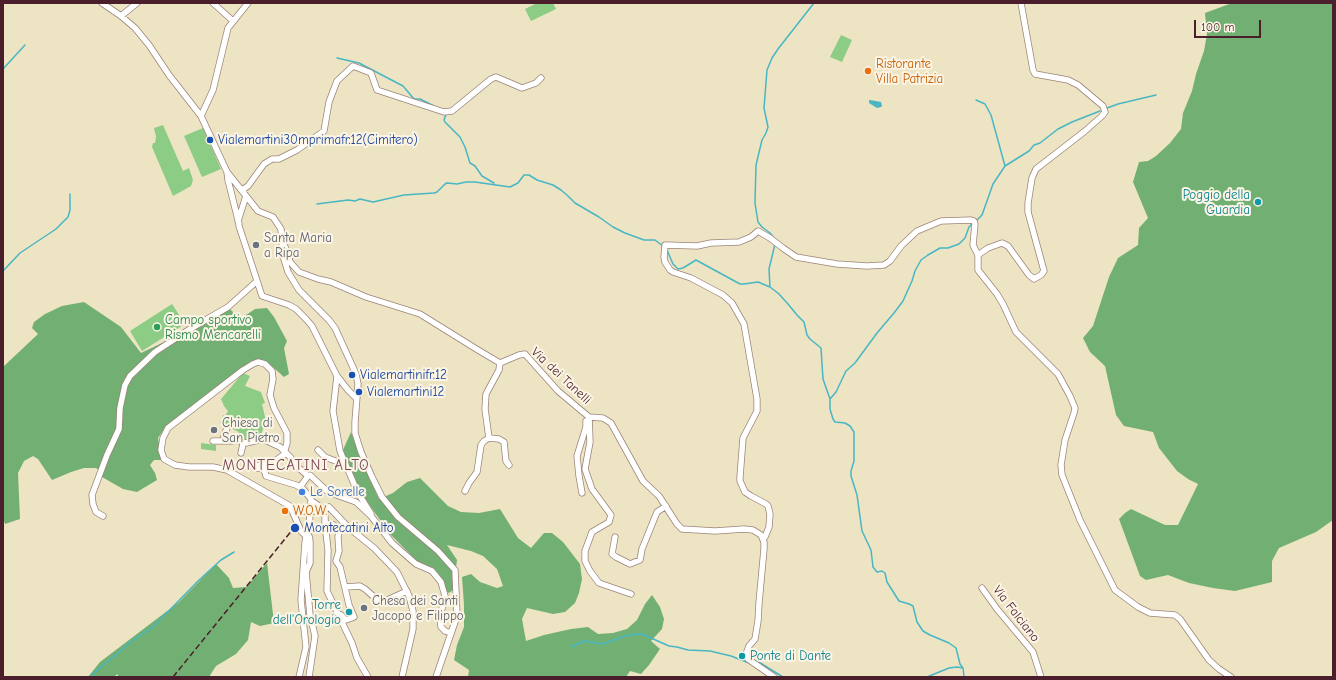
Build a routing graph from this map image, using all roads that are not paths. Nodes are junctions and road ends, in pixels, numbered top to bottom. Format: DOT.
graph roads {
  1 [pos="102,3"];
  2 [pos="137,3"];
  3 [pos="213,3"];
  4 [pos="248,3"];
  5 [pos="1020,3"];
  6 [pos="122,16"];
  7 [pos="232,21"];
  8 [pos="540,78"];
  9 [pos="201,116"];
  10 [pos="227,172"];
  11 [pos="242,190"];
  12 [pos="246,196"];
  13 [pos="239,224"];
  14 [pos="283,245"];
  15 [pos="978,255"];
  16 [pos="257,281"];
  17 [pos="500,362"];
  18 [pos="338,376"];
  19 [pos="356,398"];
  20 [pos="588,416"];
  21 [pos="227,428"];
  22 [pos="489,438"];
  23 [pos="213,441"];
  24 [pos="246,443"];
  25 [pos="318,450"];
  26 [pos="285,452"];
  27 [pos="241,453"];
  28 [pos="247,465"];
  29 [pos="346,465"];
  30 [pos="256,466"];
  31 [pos="509,466"];
  32 [pos="311,477"];
  33 [pos="300,487"];
  34 [pos="465,492"];
  35 [pos="582,493"];
  36 [pos="311,501"];
  37 [pos="666,506"];
  38 [pos="327,510"];
  39 [pos="103,516"];
  40 [pos="371,516"];
  41 [pos="325,523"];
  42 [pos="346,526"];
  43 [pos="339,532"];
  44 [pos="306,536"];
  45 [pos="615,537"];
  46 [pos="763,538"];
  47 [pos="345,587"];
  48 [pos="982,588"];
  49 [pos="407,591"];
  50 [pos="630,594"];
  51 [pos="336,610"];
  52 [pos="346,620"];
  53 [pos="451,633"];
  54 [pos="356,653"];
  55 [pos="299,677"];
  56 [pos="309,677"];
  57 [pos="368,677"];
  58 [pos="402,677"];
  59 [pos="436,677"];
  60 [pos="774,677"];
  61 [pos="1041,677"];
  62 [pos="1231,677"];
  1 -- 6 [label="street"];
  2 -- 6 [label="street"];
  3 -- 7 [label="street"];
  4 -- 7 [label="street"];
  5 -- 15 [label="street"];
  6 -- 9 [label="street"];
  7 -- 9 [label="street"];
  8 -- 11 [label="street"];
  9 -- 10 [label="street"];
  10 -- 11 [label="street"];
  10 -- 13 [label="street"];
  11 -- 12 [label="street"];
  12 -- 13 [label="street"];
  12 -- 14 [label="street"];
  13 -- 16 [label="street"];
  14 -- 17 [label="street"];
  14 -- 19 [label="street"];
  15 -- 46 [label="street"];
  15 -- 62 [label="street"];
  16 -- 18 [label="street"];
  16 -- 39 [label="street"];
  17 -- 20 [label="street, Via dei Tanelli"];
  17 -- 22 [label="street"];
  18 -- 19 [label="street"];
  18 -- 29 [label="street"];
  19 -- 53 [label="street"];
  20 -- 35 [label="street"];
  20 -- 37 [label="street, Via dei Tanelli"];
  20 -- 50 [label="street"];
  21 -- 24 [label="street"];
  22 -- 31 [label="street"];
  22 -- 34 [label="street"];
  23 -- 24 [label="street"];
  24 -- 26 [label="street"];
  24 -- 27 [label="street"];
  25 -- 29 [label="street"];
  26 -- 30 [label="street"];
  26 -- 32 [label="street"];
  26 -- 44 [label="street"];
  28 -- 30 [label="street"];
  29 -- 40 [label="street"];
  30 -- 33 [label="street"];
  32 -- 33 [label="street"];
  32 -- 40 [label="street"];
  33 -- 36 [label="street"];
  36 -- 38 [label="street"];
  36 -- 44 [label="street"];
  37 -- 45 [label="street"];
  37 -- 46 [label="street, Via dei Tanelli"];
  38 -- 41 [label="street"];
  38 -- 42 [label="street"];
  40 -- 53 [label="street"];
  41 -- 43 [label="street"];
  41 -- 51 [label="street"];
  42 -- 43 [label="street"];
  42 -- 49 [label="street"];
  43 -- 47 [label="street"];
  44 -- 55 [label="street"];
  44 -- 56 [label="street"];
  46 -- 60 [label="street"];
  47 -- 49 [label="street"];
  47 -- 52 [label="street"];
  48 -- 61 [label="street, Via Falciano"];
  49 -- 58 [label="street"];
  51 -- 52 [label="street"];
  51 -- 54 [label="street"];
  52 -- 54 [label="street"];
  53 -- 59 [label="street"];
  54 -- 57 [label="street"];
}
